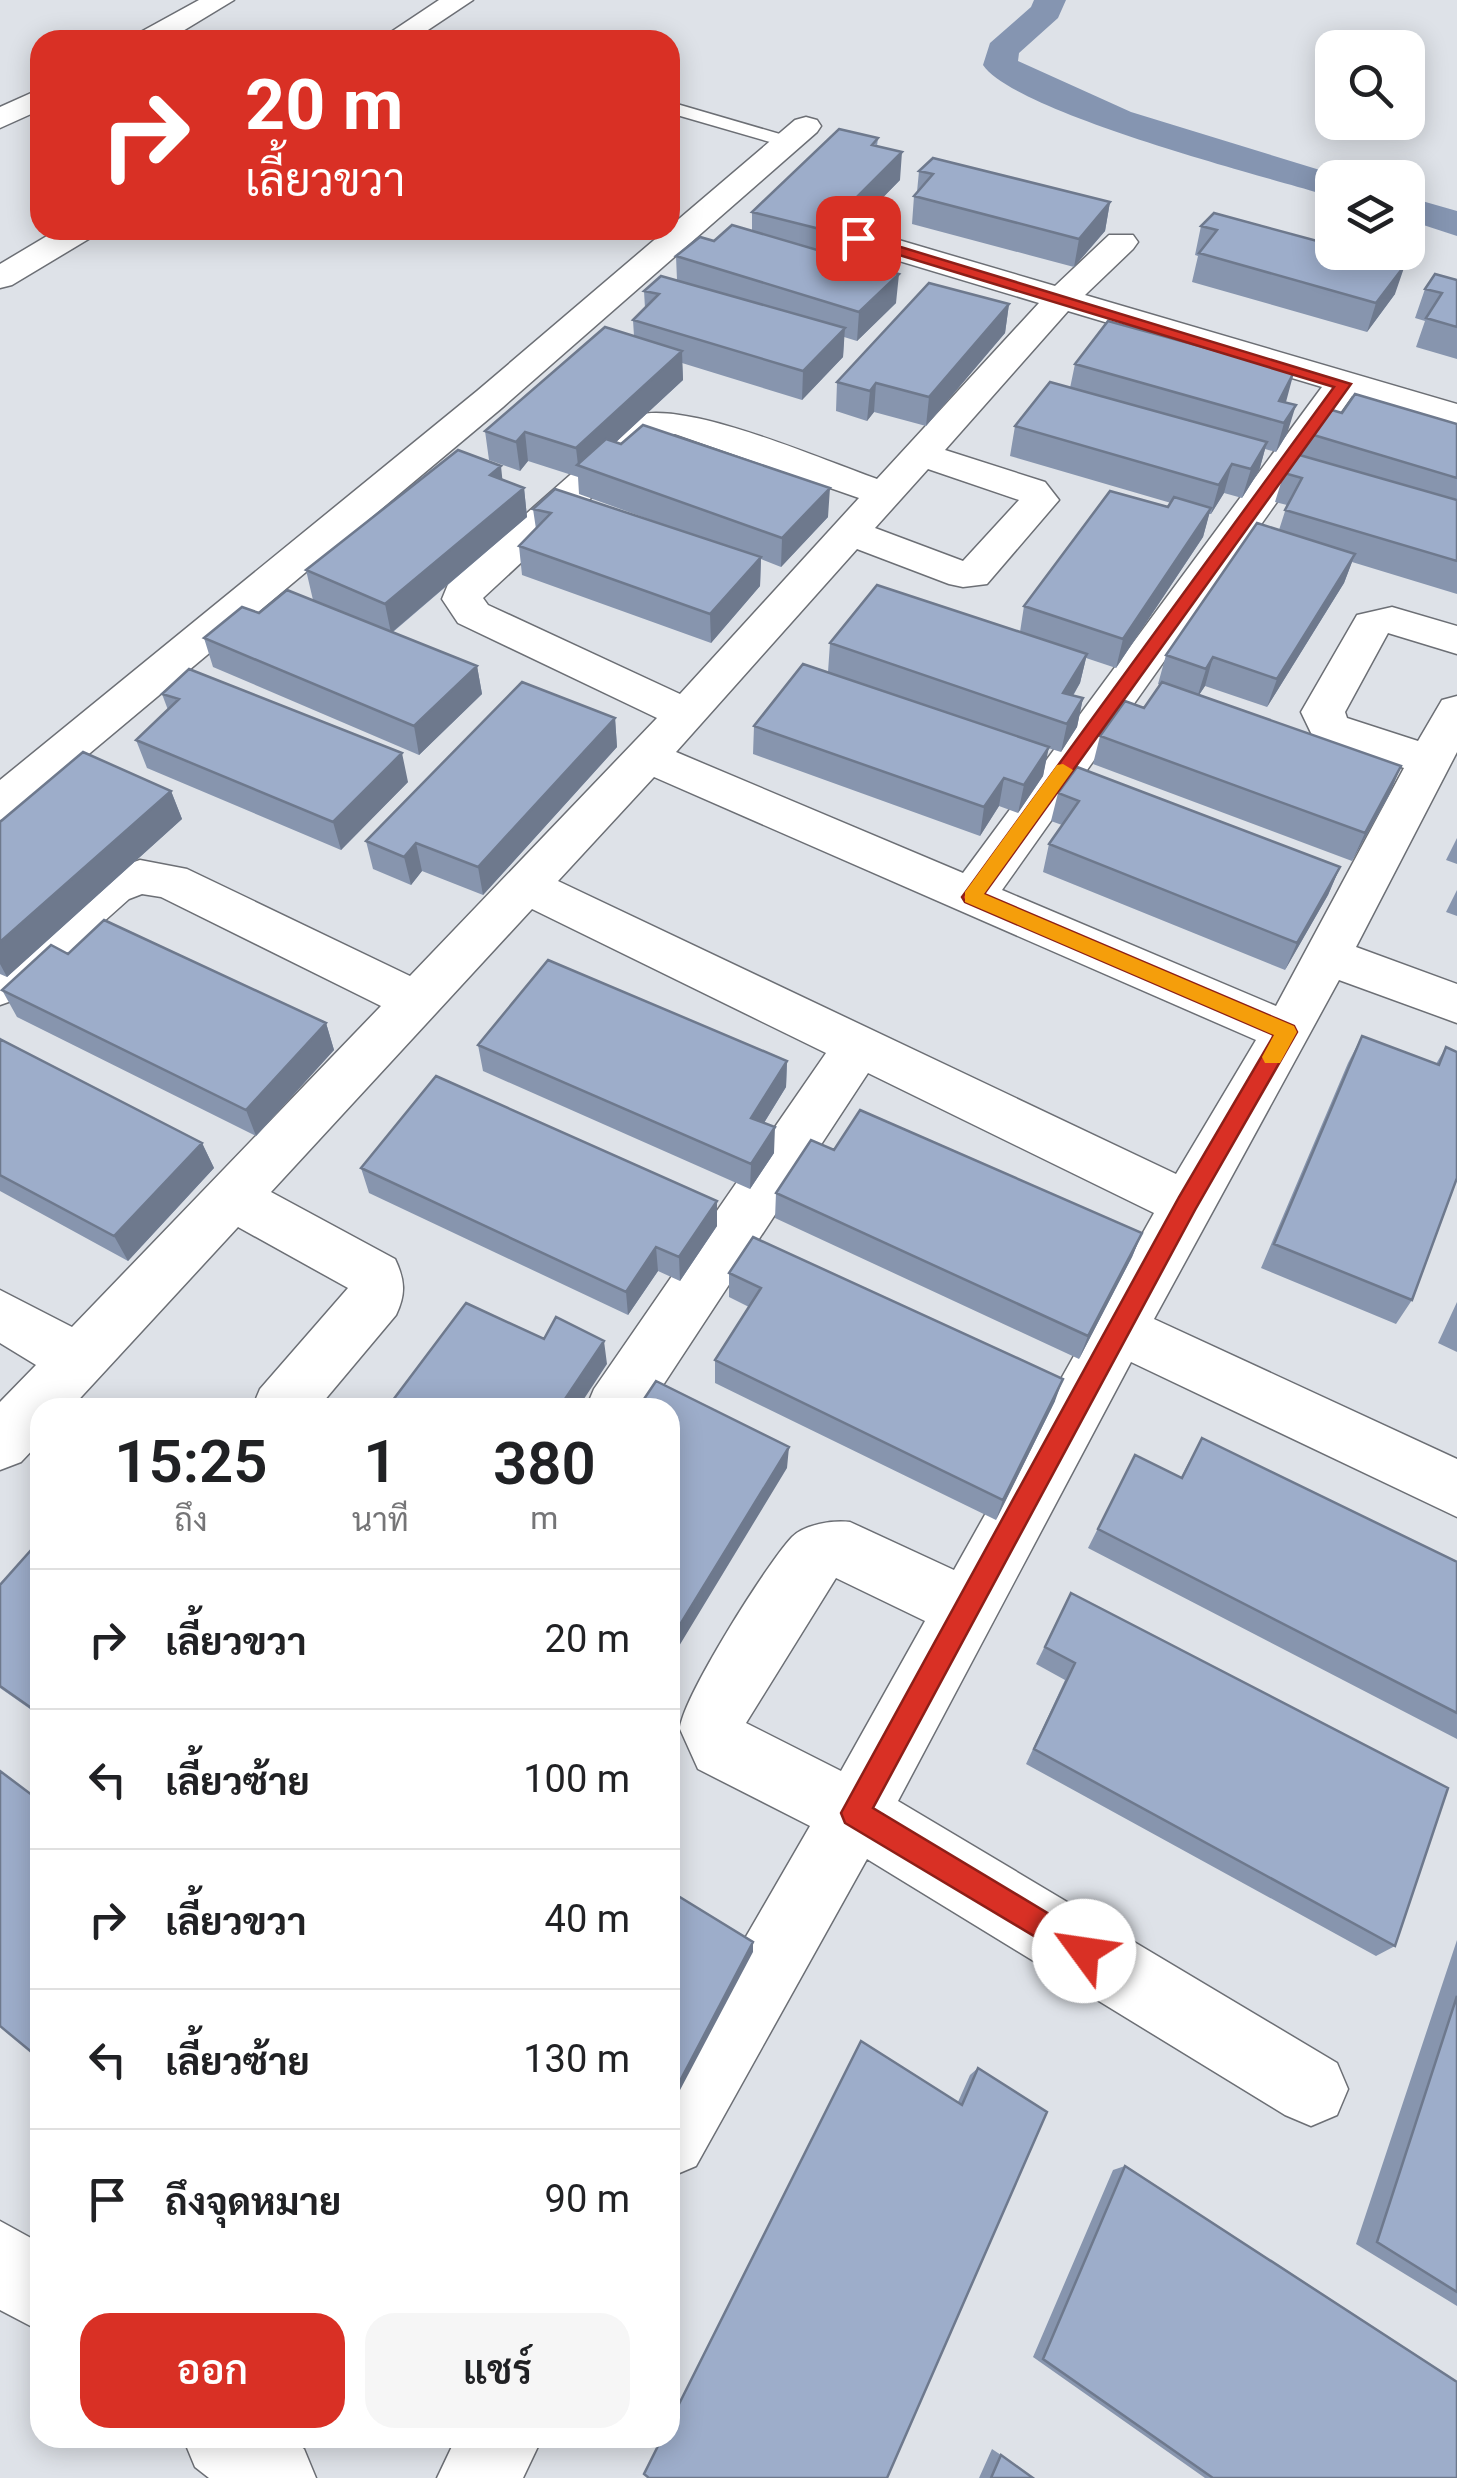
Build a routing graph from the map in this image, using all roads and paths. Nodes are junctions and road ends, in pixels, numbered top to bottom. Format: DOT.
graph roads {
  1 [pos="220,0"];
  2 [pos="460,0"];
  3 [pos="164,30"];
  4 [pos="410,30"];
  5 [pos="30,103"];
  6 [pos="680,110"];
  7 [pos="0,119"];
  8 [pos="784,134"];
  9 [pos="680,228"];
  10 [pos="858,238"];
  11 [pos="63,240"];
  12 [pos="666,240"];
  13 [pos="1121,242"];
  14 [pos="0,278"];
  15 [pos="1059,301"];
  16 [pos="1343,384"];
  17 [pos="1457,416"];
  18 [pos="921,455"];
  19 [pos="886,495"];
  20 [pos="851,533"];
  21 [pos="1457,640"];
  22 [pos="1457,710"];
  23 [pos="686,714"];
  24 [pos="646,757"];
  25 [pos="1430,762"];
  26 [pos="0,804"];
  27 [pos="523,886"];
  28 [pos="972,897"];
  29 [pos="1327,956"];
  30 [pos="0,986"];
  31 [pos="414,1000"];
  32 [pos="1457,1004"];
  33 [pos="1287,1032"];
  34 [pos="858,1047"];
  35 [pos="231,1196"];
  36 [pos="1187,1204"];
  37 [pos="0,1314"];
  38 [pos="1118,1329"];
  39 [pos="77,1360"];
  40 [pos="47,1398"];
  41 [pos="290,1398"];
  42 [pos="622,1398"];
  43 [pos="1457,1488"];
  44 [pos="967,1608"];
  45 [pos="855,1813"];
  46 [pos="1312,2089"];
  47 [pos="680,2122"];
  48 [pos="237,2448"];
  49 [pos="495,2448"];
  50 [pos="275,2478"];
  51 [pos="478,2478"];
  1 -- 3 [label="street"];
  2 -- 4 [label="street"];
  5 -- 7 [label="street"];
  6 -- 8 [label="lane"];
  8 -- 9 [label="street"];
  10 -- 15 [label="street"];
  11 -- 14 [label="street"];
  12 -- 26 [label="street"];
  13 -- 15 [label="street"];
  15 -- 16 [label="street"];
  15 -- 18 [label="street"];
  16 -- 17 [label="street"];
  16 -- 28 [label="street"];
  18 -- 19 [label="street"];
  18 -- 20 [label="street"];
  19 -- 20 [label="street"];
  19 -- 23 [label="street"];
  20 -- 23 [label="street"];
  21 -- 25 [label="street"];
  22 -- 25 [label="street"];
  23 -- 24 [label="street"];
  24 -- 27 [label="street"];
  24 -- 28 [label="street"];
  25 -- 29 [label="street"];
  27 -- 31 [label="street"];
  27 -- 34 [label="street"];
  28 -- 33 [label="street"];
  29 -- 32 [label="street"];
  29 -- 33 [label="street"];
  30 -- 31 [label="street"];
  31 -- 35 [label="street"];
  33 -- 36 [label="street"];
  34 -- 36 [label="street"];
  34 -- 42 [label="street"];
  35 -- 39 [label="street"];
  35 -- 41 [label="street"];
  36 -- 38 [label="street"];
  37 -- 39 [label="street"];
  38 -- 43 [label="street"];
  38 -- 44 [label="street"];
  39 -- 40 [label="street"];
  44 -- 45 [label="street"];
  44 -- 45 [label="street"];
  45 -- 46 [label="street"];
  45 -- 47 [label="street"];
  48 -- 50 [label="street"];
  49 -- 51 [label="street"];
}
